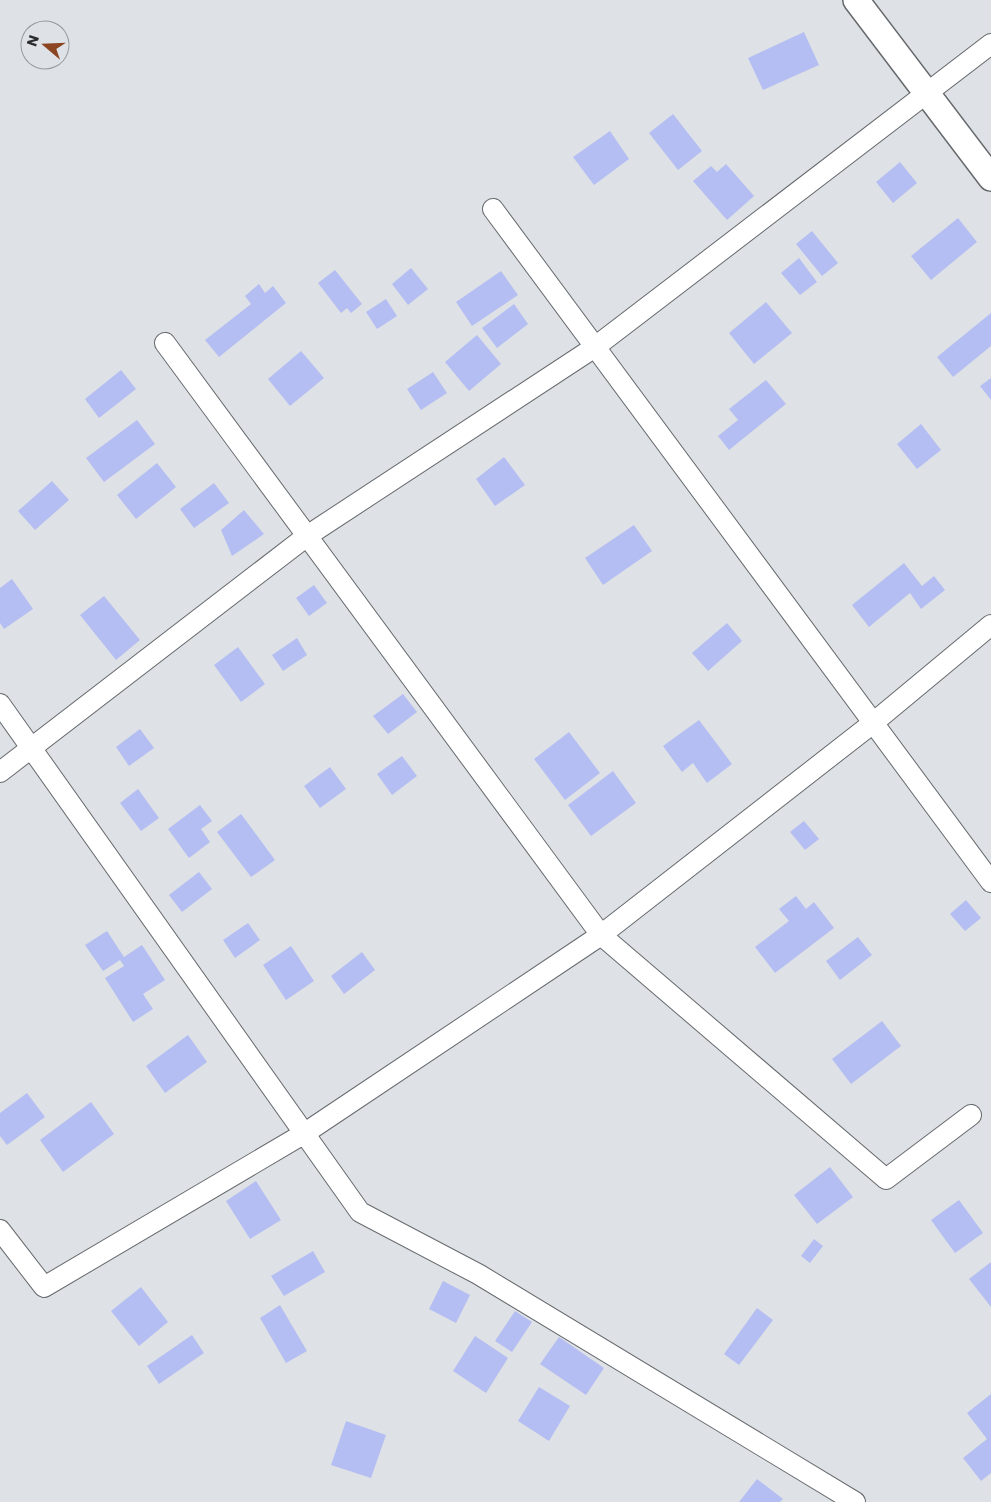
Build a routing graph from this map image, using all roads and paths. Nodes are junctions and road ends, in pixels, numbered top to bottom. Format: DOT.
graph roads {
  1 [pos="856,0"];
  2 [pos="991,44"];
  3 [pos="926,92"];
  4 [pos="991,178"];
  5 [pos="492,209"];
  6 [pos="165,343"];
  7 [pos="595,347"];
  8 [pos="307,536"];
  9 [pos="991,625"];
  10 [pos="0,704"];
  11 [pos="873,723"];
  12 [pos="32,749"];
  13 [pos="0,772"];
  14 [pos="991,882"];
  15 [pos="601,935"];
  16 [pos="971,1115"];
  17 [pos="304,1133"];
  18 [pos="0,1230"];
  19 [pos="855,1502"];
  1 -- 3 [label="street"];
  2 -- 3 [label="street"];
  3 -- 4 [label="street"];
  3 -- 7 [label="street"];
  5 -- 7 [label="street"];
  6 -- 8 [label="street"];
  7 -- 8 [label="street"];
  7 -- 11 [label="street"];
  8 -- 12 [label="street"];
  8 -- 15 [label="street"];
  9 -- 11 [label="street"];
  10 -- 12 [label="street"];
  11 -- 14 [label="street"];
  11 -- 15 [label="street"];
  12 -- 13 [label="street"];
  12 -- 17 [label="street"];
  15 -- 16 [label="street"];
  15 -- 17 [label="street"];
  17 -- 18 [label="street"];
  17 -- 19 [label="street"];
}
